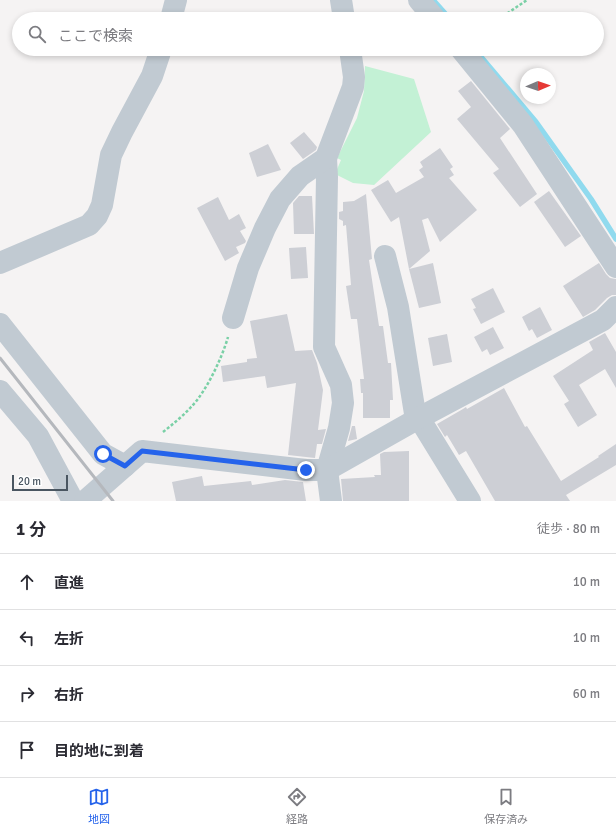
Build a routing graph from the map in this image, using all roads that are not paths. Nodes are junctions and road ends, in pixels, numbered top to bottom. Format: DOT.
graph roads {
  1 [pos="176,0"];
  2 [pos="341,0"];
  3 [pos="419,0"];
  4 [pos="173,12"];
  5 [pos="343,12"];
  6 [pos="429,12"];
  7 [pos="159,56"];
  8 [pos="351,56"];
  9 [pos="467,56"];
  10 [pos="326,158"];
  11 [pos="385,256"];
  12 [pos="0,263"];
  13 [pos="616,267"];
  14 [pos="616,308"];
  15 [pos="233,318"];
  16 [pos="0,324"];
  17 [pos="0,391"];
  18 [pos="417,419"];
  19 [pos="125,466"];
  20 [pos="322,470"];
  21 [pos="74,501"];
  22 [pos="85,501"];
  23 [pos="331,501"];
  24 [pos="470,501"];
  1 -- 4 [label="street"];
  2 -- 5 [label="street"];
  3 -- 6 [label="street"];
  7 -- 12 [label="street"];
  8 -- 10 [label="street"];
  9 -- 13 [label="street"];
  10 -- 15 [label="street"];
  10 -- 20 [label="street"];
  11 -- 18 [label="street"];
  14 -- 18 [label="street"];
  16 -- 19 [label="street"];
  17 -- 21 [label="street"];
  18 -- 20 [label="street"];
  18 -- 24 [label="street"];
  19 -- 20 [label="street"];
  19 -- 22 [label="street"];
  20 -- 23 [label="street"];
}
